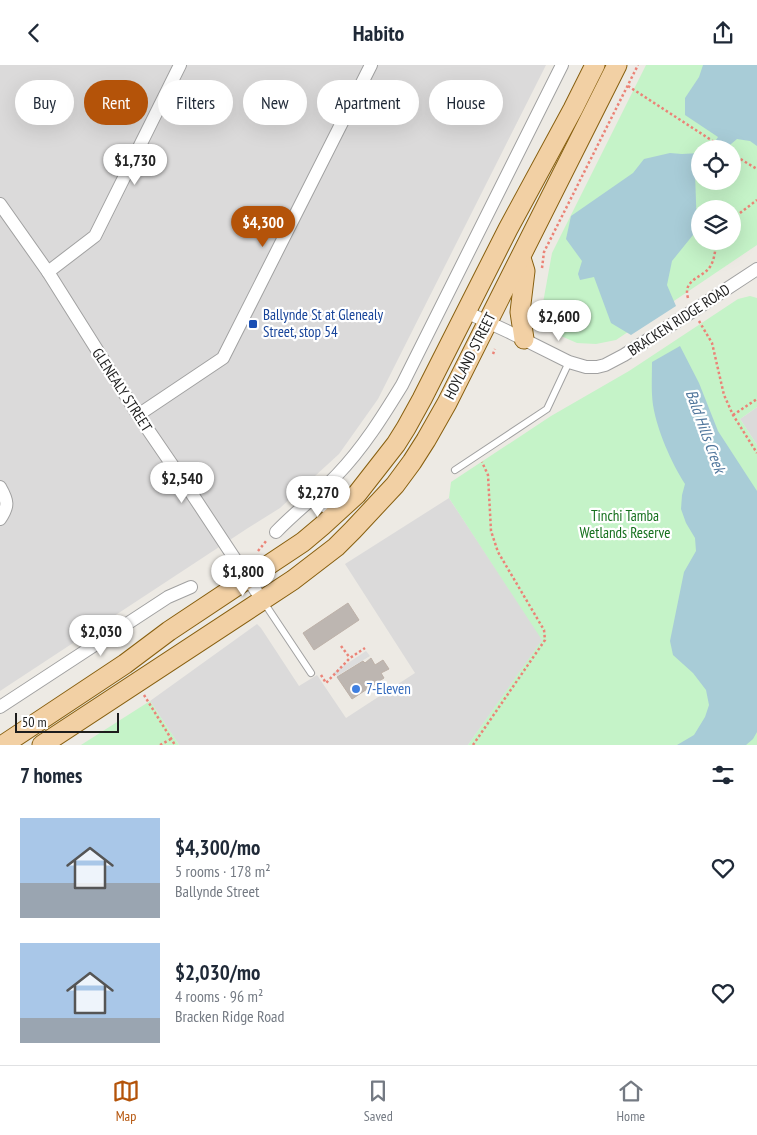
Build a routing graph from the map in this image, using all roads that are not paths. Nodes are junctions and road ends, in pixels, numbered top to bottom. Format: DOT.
graph roads {
  1 [pos="180,65"];
  2 [pos="371,65"];
  3 [pos="562,65"];
  4 [pos="595,65"];
  5 [pos="617,65"];
  6 [pos="0,204"];
  7 [pos="521,258"];
  8 [pos="757,269"];
  9 [pos="48,272"];
  10 [pos="466,312"];
  11 [pos="488,322"];
  12 [pos="524,339"];
  13 [pos="569,362"];
  14 [pos="138,415"];
  15 [pos="454,470"];
  16 [pos="0,487"];
  17 [pos="314,497"];
  18 [pos="339,512"];
  19 [pos="0,519"];
  20 [pos="272,536"];
  21 [pos="248,579"];
  22 [pos="191,587"];
  23 [pos="262,600"];
  24 [pos="314,672"];
  25 [pos="0,707"];
  26 [pos="4,741"];
  27 [pos="42,745"];
  1 -- 9 [label="street"];
  2 -- 14 [label="street"];
  3 -- 17 [label="street"];
  4 -- 10 [label="main road, HOYLAND STREET"];
  5 -- 7 [label="main road, HOYLAND STREET"];
  6 -- 9 [label="street, GLENEALY STREET"];
  7 -- 11 [label="main road, HOYLAND STREET"];
  7 -- 12 [label="main road"];
  8 -- 13 [label="street, BRACKEN RIDGE ROAD"];
  9 -- 14 [label="street, GLENEALY STREET"];
  10 -- 11 [label="street, BRACKEN RIDGE ROAD"];
  10 -- 18 [label="main road, HOYLAND STREET"];
  11 -- 12 [label="street, BRACKEN RIDGE ROAD"];
  11 -- 23 [label="main road, HOYLAND STREET"];
  12 -- 13 [label="street, BRACKEN RIDGE ROAD"];
  13 -- 15 [label="lane"];
  14 -- 21 [label="street, GLENEALY STREET"];
  16 -- 19 [label="street"];
  17 -- 18 [label="street"];
  17 -- 20 [label="street"];
  18 -- 21 [label="main road, HOYLAND STREET"];
  21 -- 23 [label="street, GLENEALY STREET"];
  21 -- 26 [label="main road"];
  22 -- 25 [label="street"];
  23 -- 24 [label="lane"];
  23 -- 27 [label="main road"];
}
